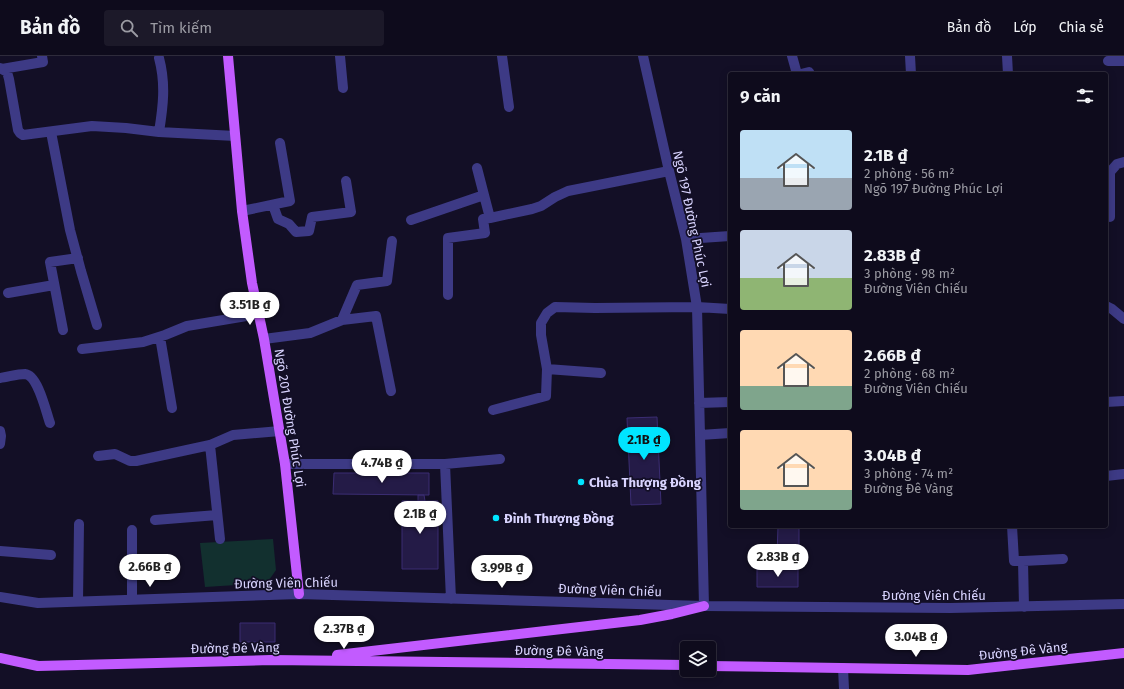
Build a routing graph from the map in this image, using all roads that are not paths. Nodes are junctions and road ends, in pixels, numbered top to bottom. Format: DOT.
graph roads {
  1 [pos="42,56"];
  2 [pos="228,56"];
  3 [pos="340,56"];
  4 [pos="502,56"];
  5 [pos="643,56"];
  6 [pos="792,56"];
  7 [pos="910,56"];
  8 [pos="1007,56"];
  9 [pos="159,58"];
  10 [pos="1108,61"];
  11 [pos="1124,61"];
  12 [pos="1,68"];
  13 [pos="796,72"];
  14 [pos="911,72"];
  15 [pos="1008,72"];
  16 [pos="343,88"];
  17 [pos="509,107"];
  18 [pos="51,132"];
  19 [pos="159,132"];
  20 [pos="235,136"];
  21 [pos="280,143"];
  22 [pos="1124,162"];
  23 [pos="477,168"];
  24 [pos="669,171"];
  25 [pos="346,181"];
  26 [pos="484,195"];
  27 [pos="273,205"];
  28 [pos="242,211"];
  29 [pos="1110,217"];
  30 [pos="490,218"];
  31 [pos="412,220"];
  32 [pos="728,236"];
  33 [pos="686,239"];
  34 [pos="392,241"];
  35 [pos="78,258"];
  36 [pos="54,286"];
  37 [pos="8,293"];
  38 [pos="448,295"];
  39 [pos="697,307"];
  40 [pos="1108,307"];
  41 [pos="728,309"];
  42 [pos="259,314"];
  43 [pos="1124,319"];
  44 [pos="342,320"];
  45 [pos="97,325"];
  46 [pos="63,330"];
  47 [pos="160,337"];
  48 [pos="264,339"];
  49 [pos="82,349"];
  50 [pos="547,369"];
  51 [pos="601,373"];
  52 [pos="0,378"];
  53 [pos="391,391"];
  54 [pos="1124,401"];
  55 [pos="728,402"];
  56 [pos="1108,402"];
  57 [pos="699,403"];
  58 [pos="172,408"];
  59 [pos="493,410"];
  60 [pos="50,423"];
  61 [pos="0,431"];
  62 [pos="280,431"];
  63 [pos="728,434"];
  64 [pos="700,435"];
  65 [pos="0,444"];
  66 [pos="210,445"];
  67 [pos="98,456"];
  68 [pos="500,460"];
  69 [pos="285,464"];
  70 [pos="445,464"];
  71 [pos="1124,474"];
  72 [pos="1108,476"];
  73 [pos="217,515"];
  74 [pos="155,520"];
  75 [pos="79,524"];
  76 [pos="1012,528"];
  77 [pos="132,530"];
  78 [pos="220,540"];
  79 [pos="0,551"];
  80 [pos="51,555"];
  81 [pos="1063,559"];
  82 [pos="1023,561"];
  83 [pos="299,594"];
  84 [pos="0,597"];
  85 [pos="450,599"];
  86 [pos="132,600"];
  87 [pos="78,602"];
  88 [pos="1124,604"];
  89 [pos="704,606"];
  90 [pos="1024,607"];
  91 [pos="1124,653"];
  92 [pos="0,658"];
  93 [pos="295,660"];
  94 [pos="680,665"];
  95 [pos="716,666"];
  96 [pos="842,668"];
  97 [pos="844,689"];
  1 -- 12 [label="street"];
  2 -- 20 [label="main road, Ngõ 201 Đường Phúc Lợi"];
  3 -- 16 [label="street"];
  4 -- 17 [label="street"];
  5 -- 24 [label="street, Ngõ 197 Đường Phúc Lợi"];
  6 -- 13 [label="street"];
  7 -- 14 [label="street"];
  8 -- 15 [label="street"];
  9 -- 19 [label="street"];
  10 -- 11 [label="street"];
  12 -- 18 [label="street"];
  18 -- 19 [label="street"];
  18 -- 35 [label="street"];
  19 -- 20 [label="street"];
  20 -- 28 [label="main road, Ngõ 201 Đường Phúc Lợi"];
  21 -- 27 [label="street"];
  22 -- 29 [label="street"];
  23 -- 26 [label="street"];
  24 -- 30 [label="street"];
  24 -- 33 [label="street, Ngõ 197 Đường Phúc Lợi"];
  25 -- 27 [label="street"];
  26 -- 30 [label="street"];
  26 -- 31 [label="street"];
  27 -- 28 [label="street"];
  28 -- 42 [label="main road, Ngõ 201 Đường Phúc Lợi"];
  30 -- 38 [label="street"];
  32 -- 33 [label="street"];
  33 -- 39 [label="street, Ngõ 197 Đường Phúc Lợi"];
  34 -- 44 [label="street"];
  35 -- 36 [label="street"];
  35 -- 45 [label="street"];
  36 -- 37 [label="street"];
  36 -- 46 [label="street"];
  39 -- 41 [label="street"];
  39 -- 50 [label="street"];
  39 -- 57 [label="street, Ngõ 197 Đường Phúc Lợi"];
  40 -- 43 [label="street"];
  42 -- 47 [label="street"];
  42 -- 48 [label="main road, Ngõ 201 Đường Phúc Lợi"];
  44 -- 48 [label="street"];
  44 -- 53 [label="street"];
  47 -- 49 [label="street"];
  47 -- 58 [label="street"];
  48 -- 62 [label="main road, Ngõ 201 Đường Phúc Lợi"];
  50 -- 51 [label="street"];
  50 -- 59 [label="street"];
  52 -- 60 [label="street"];
  54 -- 56 [label="street"];
  55 -- 57 [label="street"];
  57 -- 64 [label="street, Ngõ 197 Đường Phúc Lợi"];
  61 -- 65 [label="street"];
  62 -- 66 [label="street"];
  62 -- 69 [label="main road, Ngõ 201 Đường Phúc Lợi"];
  63 -- 64 [label="street"];
  64 -- 89 [label="street, Ngõ 197 Đường Phúc Lợi"];
  66 -- 67 [label="street"];
  66 -- 73 [label="street"];
  68 -- 70 [label="street"];
  69 -- 70 [label="street"];
  69 -- 83 [label="main road, Ngõ 201 Đường Phúc Lợi"];
  70 -- 85 [label="street"];
  71 -- 72 [label="street"];
  73 -- 74 [label="street"];
  73 -- 78 [label="street"];
  75 -- 87 [label="street"];
  76 -- 82 [label="street"];
  77 -- 86 [label="street"];
  79 -- 80 [label="street"];
  81 -- 82 [label="street"];
  82 -- 90 [label="street"];
  83 -- 85 [label="street, Đường Viên Chiếu"];
  83 -- 86 [label="street, Đường Viên Chiếu"];
  84 -- 87 [label="street, Đường Viên Chiếu"];
  85 -- 89 [label="street, Đường Viên Chiếu"];
  86 -- 87 [label="street, Đường Viên Chiếu"];
  88 -- 90 [label="street, Đường Viên Chiếu"];
  89 -- 90 [label="street, Đường Viên Chiếu"];
  89 -- 93 [label="main road"];
  91 -- 96 [label="main road, Đường Đê Vàng"];
  92 -- 93 [label="main road, Đường Đê Vàng"];
  93 -- 94 [label="main road, Đường Đê Vàng"];
  95 -- 96 [label="main road, Đường Đê Vàng"];
  96 -- 97 [label="street"];
}
